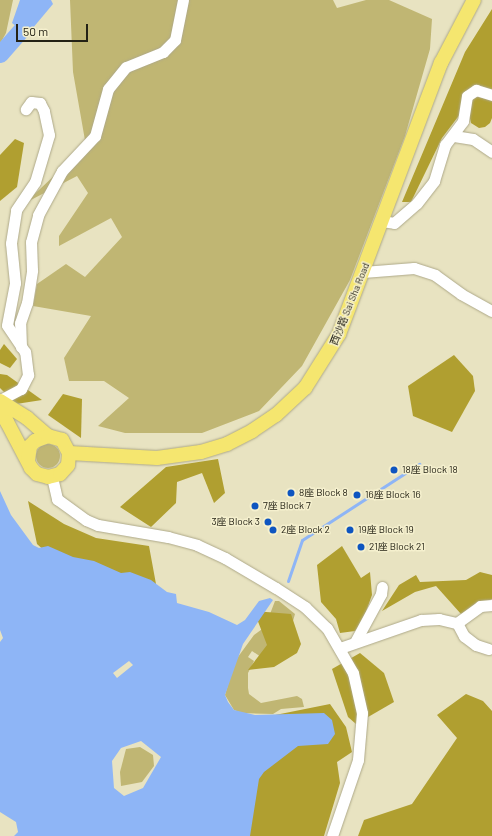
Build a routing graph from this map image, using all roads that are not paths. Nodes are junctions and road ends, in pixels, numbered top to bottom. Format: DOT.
graph roads {
  1 [pos="183,0"];
  2 [pos="474,0"];
  3 [pos="492,95"];
  4 [pos="26,109"];
  5 [pos="454,136"];
  6 [pos="492,152"];
  7 [pos="382,221"];
  8 [pos="363,272"];
  9 [pos="492,311"];
  10 [pos="21,347"];
  11 [pos="0,402"];
  12 [pos="48,436"];
  13 [pos="69,453"];
  14 [pos="28,460"];
  15 [pos="52,477"];
  16 [pos="382,587"];
  17 [pos="492,605"];
  18 [pos="457,623"];
  19 [pos="355,642"];
  20 [pos="340,648"];
  21 [pos="488,649"];
  22 [pos="332,836"];
  1 -- 10 [label="street"];
  2 -- 7 [label="main road, 西沙路 Sai Sha Road"];
  3 -- 5 [label="street"];
  4 -- 10 [label="street"];
  5 -- 6 [label="street"];
  5 -- 7 [label="street"];
  7 -- 8 [label="main road, 西沙路 Sai Sha Road"];
  8 -- 9 [label="street"];
  8 -- 13 [label="main road, 西沙路 Sai Sha Road"];
  10 -- 11 [label="street"];
  11 -- 12 [label="main road"];
  11 -- 14 [label="main road"];
  12 -- 13 [label="main road"];
  12 -- 14 [label="main road"];
  13 -- 15 [label="main road"];
  14 -- 15 [label="main road"];
  15 -- 20 [label="street"];
  16 -- 19 [label="street"];
  17 -- 18 [label="street"];
  18 -- 19 [label="street"];
  18 -- 21 [label="street"];
  19 -- 20 [label="street"];
  20 -- 22 [label="street"];
}
